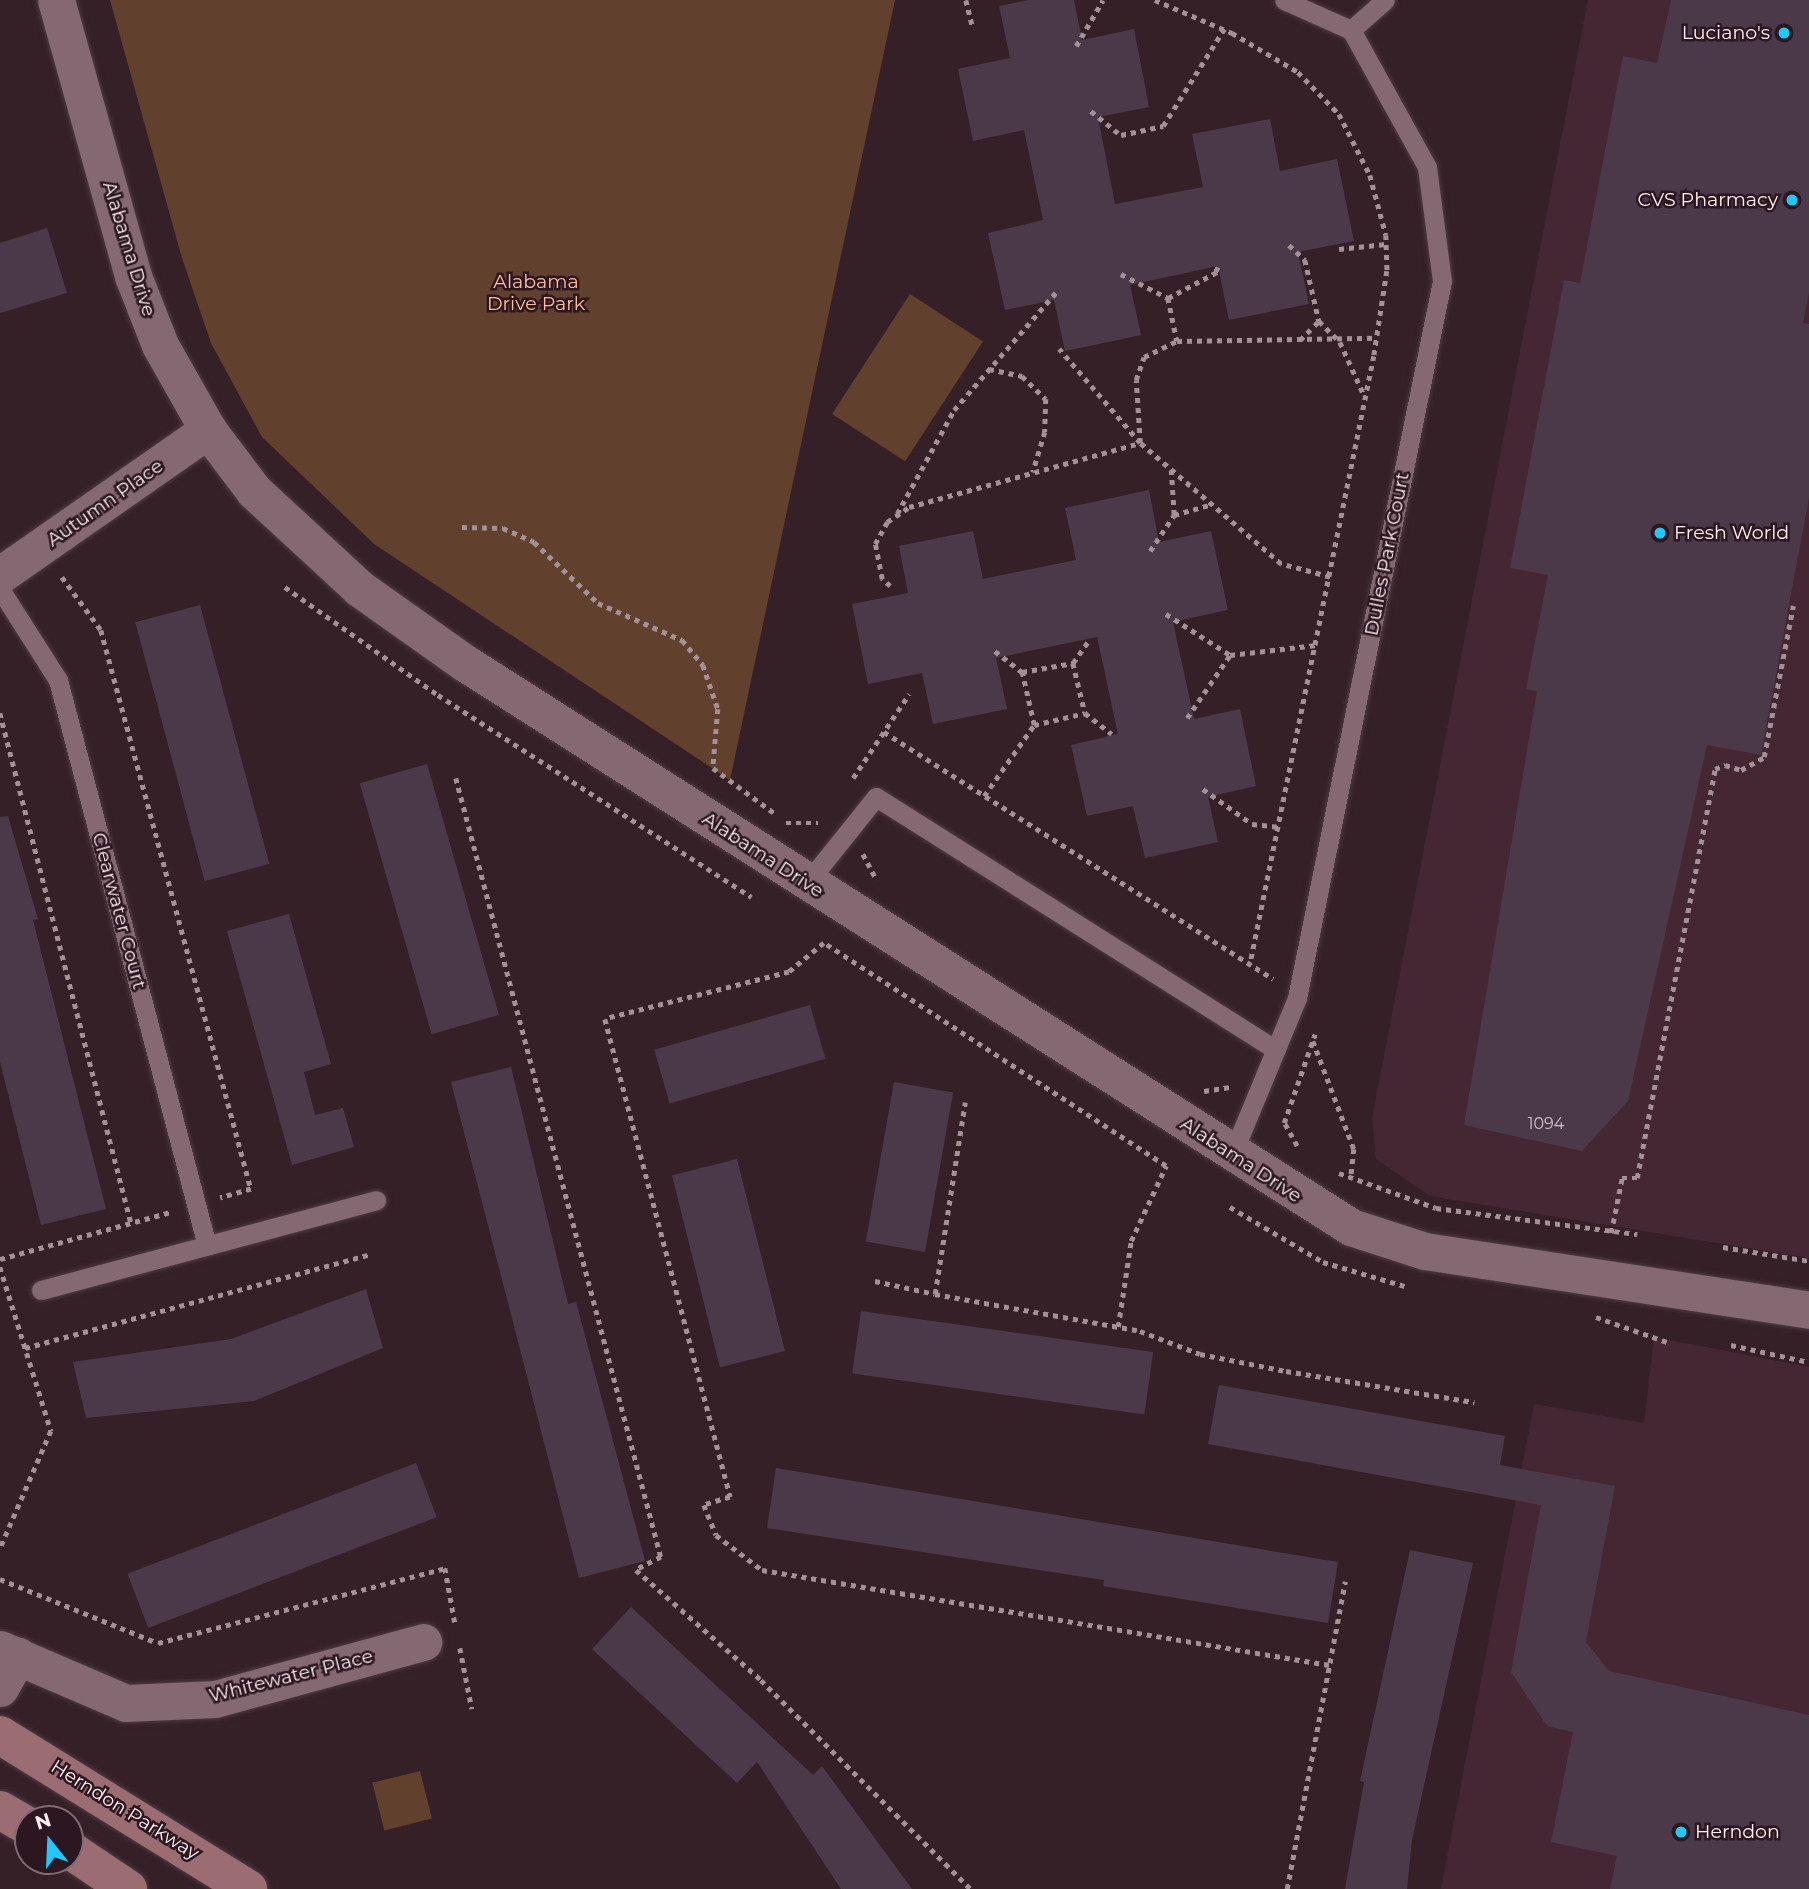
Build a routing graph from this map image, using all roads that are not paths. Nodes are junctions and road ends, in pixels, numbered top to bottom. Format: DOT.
graph roads {
  1 [pos="56,0"];
  2 [pos="1284,0"];
  3 [pos="1385,0"];
  4 [pos="1351,30"];
  5 [pos="208,430"];
  6 [pos="0,575"];
  7 [pos="0,589"];
  8 [pos="807,883"];
  9 [pos="1276,1050"];
  10 [pos="1232,1155"];
  11 [pos="376,1200"];
  12 [pos="207,1246"];
  13 [pos="41,1290"];
  14 [pos="1809,1310"];
  15 [pos="423,1642"];
  16 [pos="9,1653"];
  17 [pos="0,1688"];
  18 [pos="0,1735"];
  19 [pos="84,1859"];
  20 [pos="128,1889"];
  21 [pos="248,1889"];
  1 -- 5 [label="street, Alabama Drive"];
  2 -- 4 [label="lane"];
  3 -- 4 [label="lane"];
  4 -- 9 [label="lane, Dulles Park Court"];
  5 -- 6 [label="street, Autumn Place"];
  5 -- 8 [label="street, Alabama Drive"];
  7 -- 12 [label="lane, Clearwater Court"];
  8 -- 9 [label="lane"];
  8 -- 10 [label="street, Alabama Drive"];
  9 -- 10 [label="lane, Dulles Park Court"];
  10 -- 14 [label="street, Alabama Drive"];
  11 -- 12 [label="lane"];
  12 -- 13 [label="lane"];
  15 -- 16 [label="street, Whitewater Place"];
  16 -- 17 [label="street"];
  18 -- 21 [label="main road, Herndon Parkway"];
  19 -- 20 [label="main road"];
}
